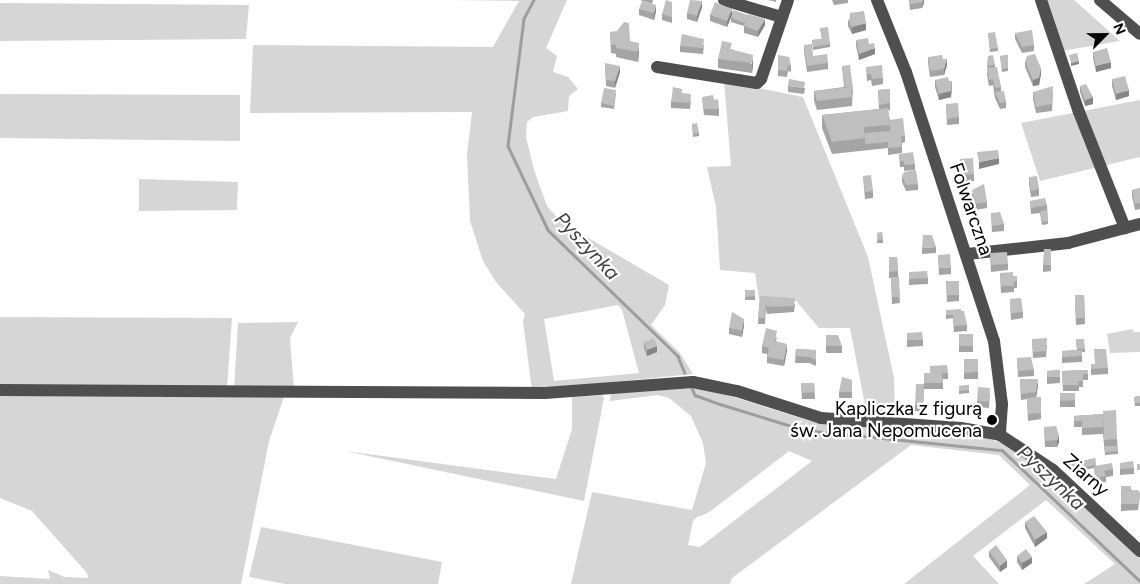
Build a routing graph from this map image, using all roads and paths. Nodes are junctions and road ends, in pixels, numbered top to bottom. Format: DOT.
graph roads {
  1 [pos="724,0"];
  2 [pos="788,0"];
  3 [pos="877,0"];
  4 [pos="1041,0"];
  5 [pos="1100,0"];
  6 [pos="780,17"];
  7 [pos="1140,34"];
  8 [pos="657,68"];
  9 [pos="1140,224"];
  10 [pos="1125,228"];
  11 [pos="967,254"];
  12 [pos="0,390"];
  13 [pos="1000,435"];
  14 [pos="1140,551"];
  1 -- 6 [label="street"];
  2 -- 6 [label="street"];
  3 -- 11 [label="street, Folwarczna"];
  4 -- 10 [label="street"];
  5 -- 7 [label="street"];
  6 -- 8 [label="street"];
  9 -- 10 [label="street"];
  10 -- 11 [label="street"];
  11 -- 13 [label="street, Folwarczna"];
  12 -- 13 [label="street"];
  13 -- 14 [label="street, Ziarny"];
}
